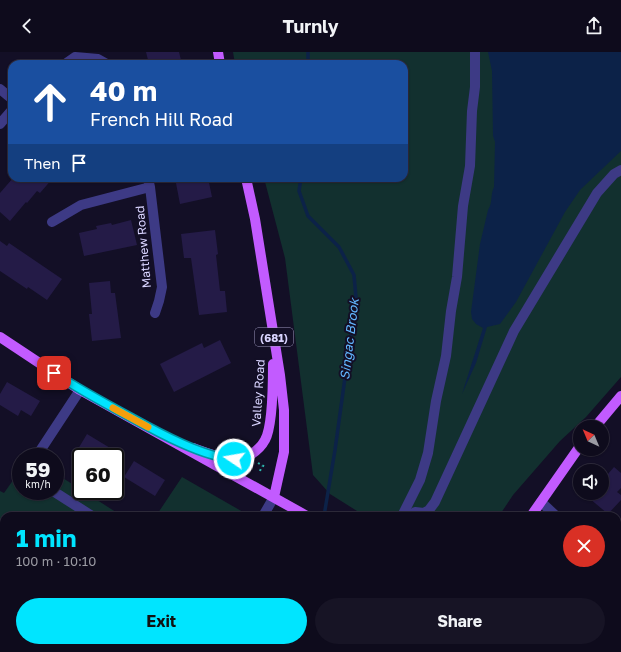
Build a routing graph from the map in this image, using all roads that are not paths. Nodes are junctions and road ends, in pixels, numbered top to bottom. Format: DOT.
graph roads {
  1 [pos="475,52"];
  2 [pos="103,58"];
  3 [pos="71,60"];
  4 [pos="0,89"];
  5 [pos="8,96"];
  6 [pos="8,115"];
  7 [pos="0,124"];
  8 [pos="621,170"];
  9 [pos="247,182"];
  10 [pos="149,183"];
  11 [pos="52,222"];
  12 [pos="155,313"];
  13 [pos="272,324"];
  14 [pos="0,337"];
  15 [pos="80,390"];
  16 [pos="621,396"];
  17 [pos="601,420"];
  18 [pos="158,432"];
  19 [pos="42,448"];
  20 [pos="573,456"];
  21 [pos="64,498"];
  22 [pos="274,498"];
  23 [pos="541,502"];
  24 [pos="86,512"];
  25 [pos="265,512"];
  26 [pos="300,512"];
  27 [pos="412,512"];
  28 [pos="426,512"];
  29 [pos="534,512"];
  30 [pos="552,512"];
  1 -- 27 [label="street"];
  2 -- 3 [label="street"];
  4 -- 5 [label="street"];
  6 -- 7 [label="street"];
  8 -- 28 [label="street"];
  9 -- 13 [label="main road, Valley Road / (681)"];
  10 -- 11 [label="street"];
  10 -- 12 [label="street, Matthew Road"];
  13 -- 18 [label="main road, Valley Road"];
  13 -- 22 [label="main road, Valley Road / (681)"];
  14 -- 15 [label="main road"];
  15 -- 18 [label="main road"];
  15 -- 19 [label="street"];
  16 -- 17 [label="main road"];
  18 -- 22 [label="main road"];
  20 -- 23 [label="main road"];
  21 -- 24 [label="street"];
  22 -- 25 [label="street"];
  22 -- 26 [label="main road"];
  23 -- 29 [label="main road"];
  23 -- 30 [label="street"];
}
